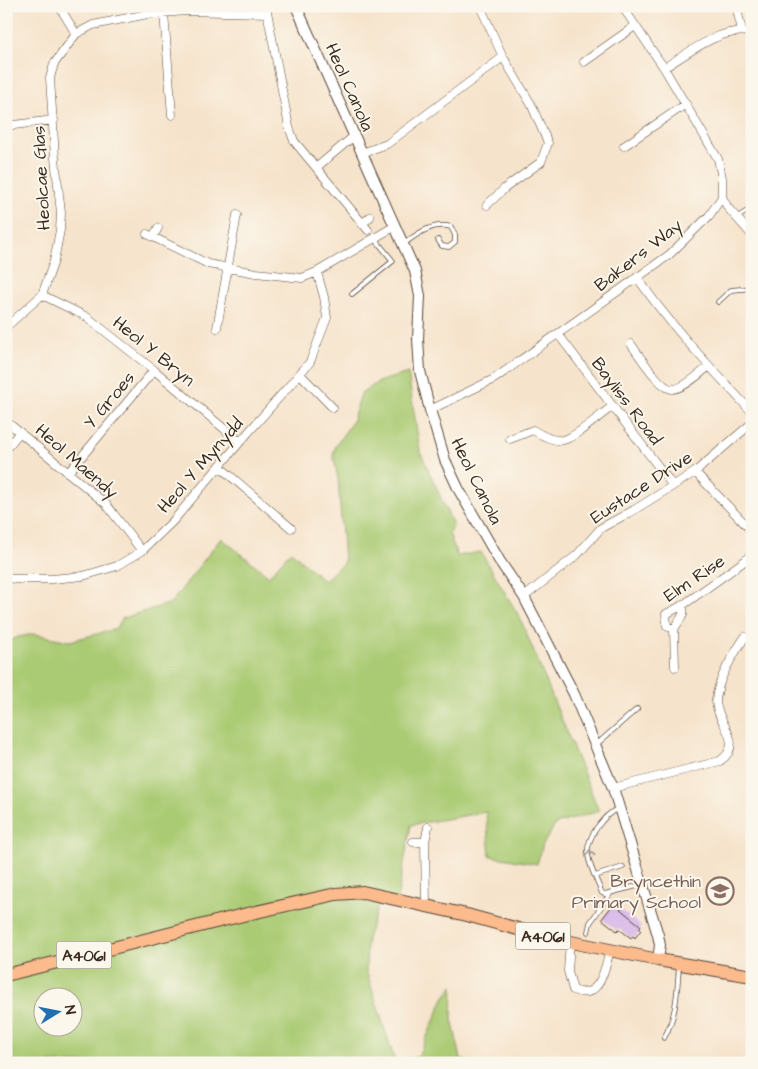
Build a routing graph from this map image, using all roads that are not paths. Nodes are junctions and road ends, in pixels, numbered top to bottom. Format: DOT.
graph roads {
  1 [pos="59,6"];
  2 [pos="296,6"];
  3 [pos="480,6"];
  4 [pos="622,6"];
  5 [pos="736,6"];
  6 [pos="266,10"];
  7 [pos="164,13"];
  8 [pos="635,26"];
  9 [pos="742,30"];
  10 [pos="752,33"];
  11 [pos="76,34"];
  12 [pos="503,56"];
  13 [pos="584,62"];
  14 [pos="664,68"];
  15 [pos="686,104"];
  16 [pos="172,115"];
  17 [pos="54,120"];
  18 [pos="6,126"];
  19 [pos="354,136"];
  20 [pos="624,146"];
  21 [pos="362,153"];
  22 [pos="317,167"];
  23 [pos="722,197"];
  24 [pos="487,205"];
  25 [pos="752,208"];
  26 [pos="237,215"];
  27 [pos="370,217"];
  28 [pos="736,218"];
  29 [pos="394,226"];
  30 [pos="158,228"];
  31 [pos="752,235"];
  32 [pos="375,239"];
  33 [pos="438,240"];
  34 [pos="403,245"];
  35 [pos="228,268"];
  36 [pos="317,272"];
  37 [pos="637,278"];
  38 [pos="752,288"];
  39 [pos="352,294"];
  40 [pos="42,295"];
  41 [pos="718,302"];
  42 [pos="6,327"];
  43 [pos="217,328"];
  44 [pos="558,334"];
  45 [pos="631,344"];
  46 [pos="709,366"];
  47 [pos="154,370"];
  48 [pos="300,374"];
  49 [pos="613,406"];
  50 [pos="333,408"];
  51 [pos="430,410"];
  52 [pos="752,412"];
  53 [pos="6,421"];
  54 [pos="752,423"];
  55 [pos="20,432"];
  56 [pos="510,439"];
  57 [pos="240,442"];
  58 [pos="6,449"];
  59 [pos="220,468"];
  60 [pos="695,472"];
  61 [pos="68,473"];
  62 [pos="673,486"];
  63 [pos="291,528"];
  64 [pos="752,531"];
  65 [pos="142,551"];
  66 [pos="752,552"];
  67 [pos="6,578"];
  68 [pos="524,596"];
  69 [pos="683,605"];
  70 [pos="674,629"];
  71 [pos="745,637"];
  72 [pos="674,667"];
  73 [pos="637,709"];
  74 [pos="595,745"];
  75 [pos="613,788"];
  76 [pos="619,808"];
  77 [pos="428,827"];
  78 [pos="413,842"];
  79 [pos="425,842"];
  80 [pos="623,867"];
  81 [pos="595,876"];
  82 [pos="642,885"];
  83 [pos="610,894"];
  84 [pos="426,906"];
  85 [pos="588,932"];
  86 [pos="570,941"];
  87 [pos="610,950"];
  88 [pos="658,960"];
  89 [pos="679,964"];
  90 [pos="6,975"];
  91 [pos="752,976"];
  92 [pos="752,1017"];
  93 [pos="752,1030"];
  94 [pos="664,1038"];
  1 -- 11 [label="street"];
  2 -- 19 [label="street, Heol Canola"];
  3 -- 12 [label="street"];
  4 -- 8 [label="street"];
  5 -- 9 [label="street"];
  6 -- 7 [label="street"];
  6 -- 22 [label="street"];
  7 -- 11 [label="street"];
  7 -- 16 [label="street"];
  8 -- 13 [label="street"];
  8 -- 14 [label="street"];
  9 -- 10 [label="street"];
  9 -- 14 [label="street"];
  11 -- 17 [label="street, Heolcae Glas"];
  12 -- 21 [label="street"];
  12 -- 24 [label="street"];
  14 -- 15 [label="street"];
  15 -- 20 [label="street"];
  15 -- 23 [label="street"];
  17 -- 18 [label="street"];
  17 -- 40 [label="street, Heolcae Glas"];
  19 -- 21 [label="street, Heol Canola"];
  19 -- 22 [label="street"];
  21 -- 29 [label="street, Heol Canola"];
  22 -- 27 [label="street"];
  23 -- 28 [label="street"];
  23 -- 37 [label="street, Bakers Way"];
  25 -- 28 [label="lane"];
  26 -- 35 [label="street"];
  28 -- 31 [label="street"];
  29 -- 32 [label="street"];
  29 -- 34 [label="street, Heol Canola"];
  30 -- 35 [label="street"];
  32 -- 36 [label="street"];
  32 -- 39 [label="lane"];
  33 -- 34 [label="lane"];
  34 -- 51 [label="street, Heol Canola"];
  35 -- 36 [label="street"];
  35 -- 43 [label="street"];
  36 -- 48 [label="street, Heol Y Mynydd"];
  37 -- 44 [label="street, Bakers Way"];
  37 -- 46 [label="street"];
  38 -- 41 [label="lane"];
  40 -- 42 [label="street, Heolcae Glas"];
  40 -- 47 [label="street, Heol Y Bryn"];
  44 -- 49 [label="street, Bayliss Road"];
  44 -- 51 [label="street, Bakers Way"];
  45 -- 46 [label="street"];
  46 -- 52 [label="street"];
  47 -- 57 [label="street, Heol Y Bryn"];
  47 -- 61 [label="street, Y Groes"];
  48 -- 50 [label="street"];
  48 -- 57 [label="street, Heol Y Mynydd"];
  49 -- 56 [label="street"];
  49 -- 62 [label="street, Bayliss Road"];
  51 -- 68 [label="street, Heol Canola"];
  53 -- 55 [label="street, Heol Maendy"];
  54 -- 60 [label="street, Eustace Drive"];
  55 -- 58 [label="street"];
  55 -- 61 [label="street, Heol Maendy"];
  57 -- 59 [label="street, Heol Y Mynydd"];
  59 -- 63 [label="street"];
  59 -- 65 [label="street, Heol Y Mynydd"];
  60 -- 62 [label="street, Eustace Drive"];
  60 -- 64 [label="street"];
  61 -- 65 [label="street, Heol Maendy"];
  62 -- 68 [label="street, Eustace Drive"];
  65 -- 67 [label="street, Heol Y Mynydd"];
  66 -- 69 [label="street, Elm Rise"];
  68 -- 74 [label="street, Heol Canola"];
  69 -- 70 [label="street"];
  69 -- 70 [label="street, Elm Rise"];
  70 -- 72 [label="street"];
  71 -- 75 [label="street"];
  73 -- 74 [label="lane"];
  74 -- 75 [label="street, Heol Canola"];
  75 -- 76 [label="street, Heol Canola"];
  81 -- 76 [label="lane, one-way"];
  76 -- 82 [label="street, Heol Canola"];
  77 -- 79 [label="street"];
  78 -- 79 [label="street"];
  79 -- 84 [label="street"];
  80 -- 81 [label="lane"];
  81 -- 83 [label="lane"];
  82 -- 83 [label="lane"];
  82 -- 88 [label="street, Heol Canola"];
  83 -- 85 [label="lane"];
  84 -- 86 [label="main road, A4061"];
  84 -- 90 [label="main road, A4061"];
  86 -- 87 [label="main road, A4061"];
  86 -- 87 [label="street"];
  87 -- 88 [label="main road, A4061"];
  88 -- 89 [label="main road, A4061"];
  89 -- 91 [label="main road, A4061"];
  89 -- 94 [label="lane"];
  92 -- 93 [label="lane"];
}
